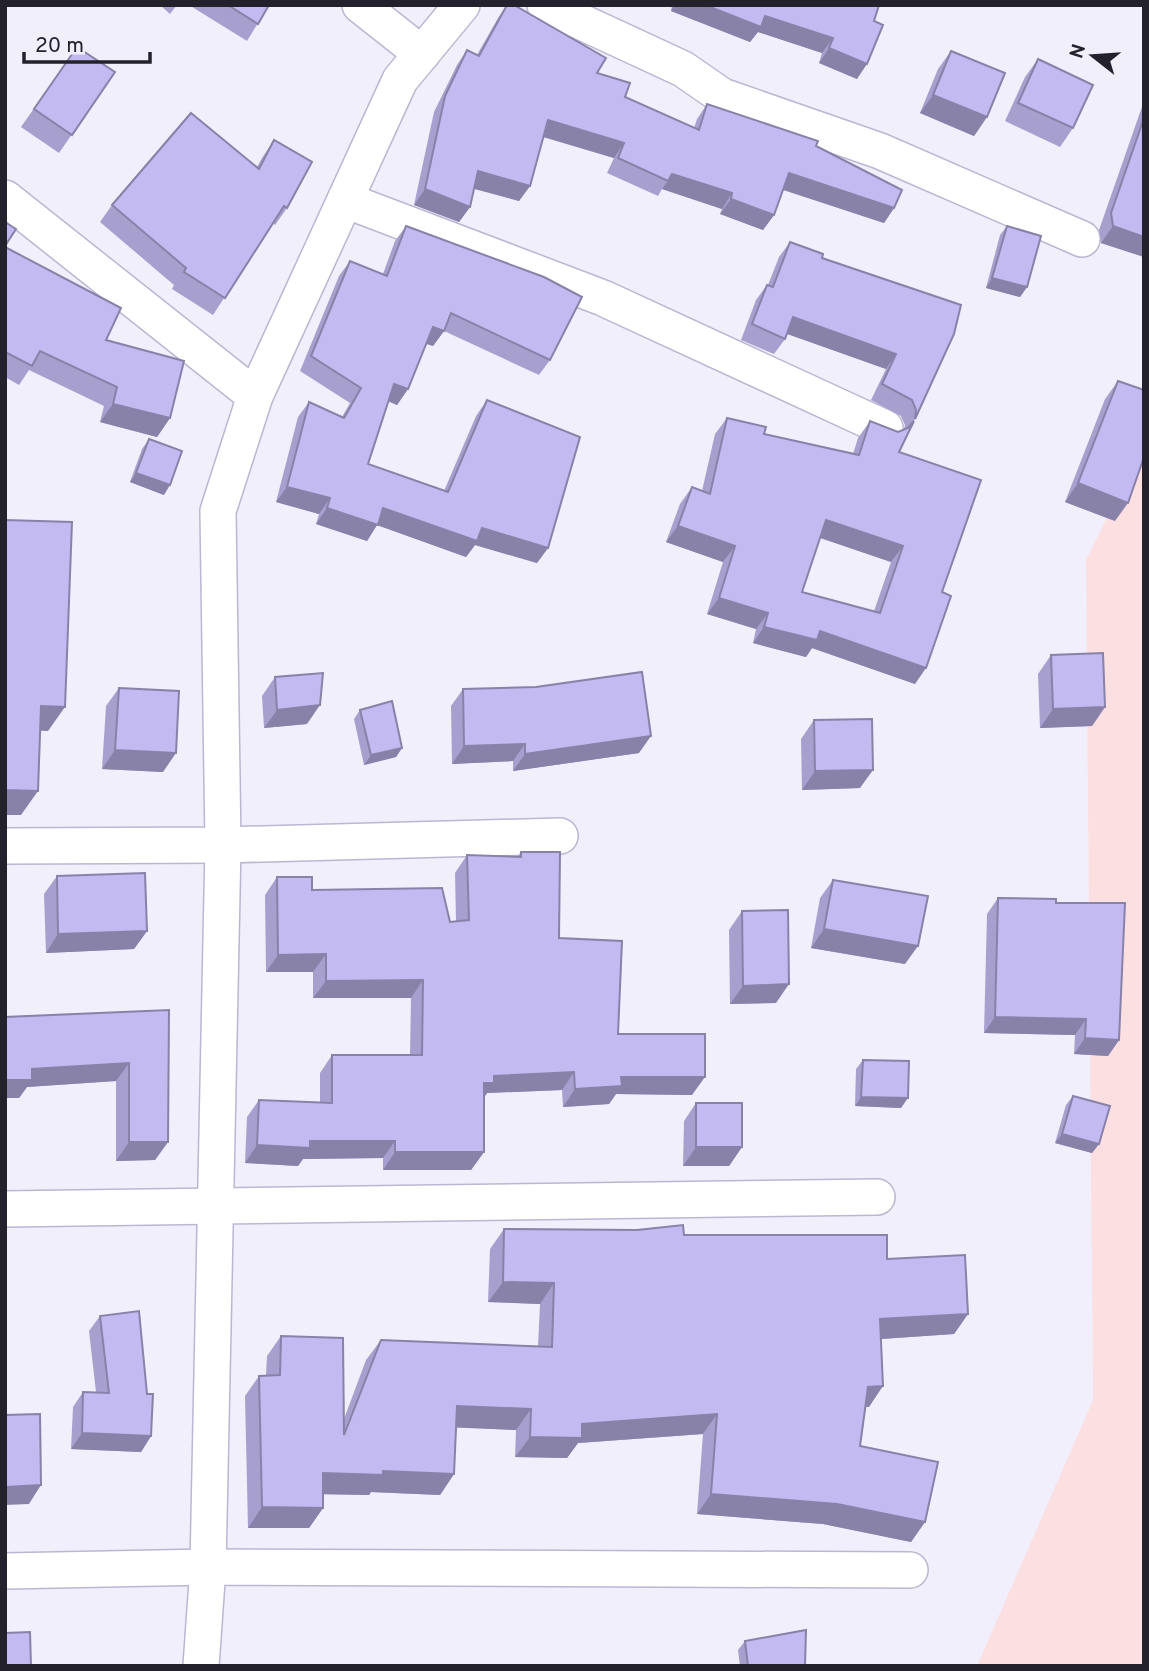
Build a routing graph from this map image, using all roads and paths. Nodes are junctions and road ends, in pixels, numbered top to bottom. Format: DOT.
graph roads {
  1 [pos="360,5"];
  2 [pos="462,5"];
  3 [pos="545,5"];
  4 [pos="422,54"];
  5 [pos="5,198"];
  6 [pos="345,200"];
  7 [pos="1082,239"];
  8 [pos="255,396"];
  9 [pos="885,428"];
  10 [pos="559,836"];
  11 [pos="223,845"];
  12 [pos="5,846"];
  13 [pos="877,1197"];
  14 [pos="213,1208"];
  15 [pos="5,1209"];
  16 [pos="208,1567"];
  17 [pos="910,1570"];
  18 [pos="5,1572"];
  19 [pos="201,1666"];
  1 -- 4 [label="street"];
  2 -- 4 [label="street"];
  3 -- 7 [label="street"];
  4 -- 6 [label="street"];
  5 -- 8 [label="street"];
  6 -- 8 [label="street"];
  6 -- 9 [label="street"];
  8 -- 11 [label="street"];
  10 -- 11 [label="street"];
  11 -- 12 [label="street"];
  11 -- 14 [label="street"];
  13 -- 14 [label="street"];
  14 -- 15 [label="street"];
  14 -- 16 [label="street"];
  16 -- 17 [label="street"];
  16 -- 18 [label="street"];
  16 -- 19 [label="street"];
}
